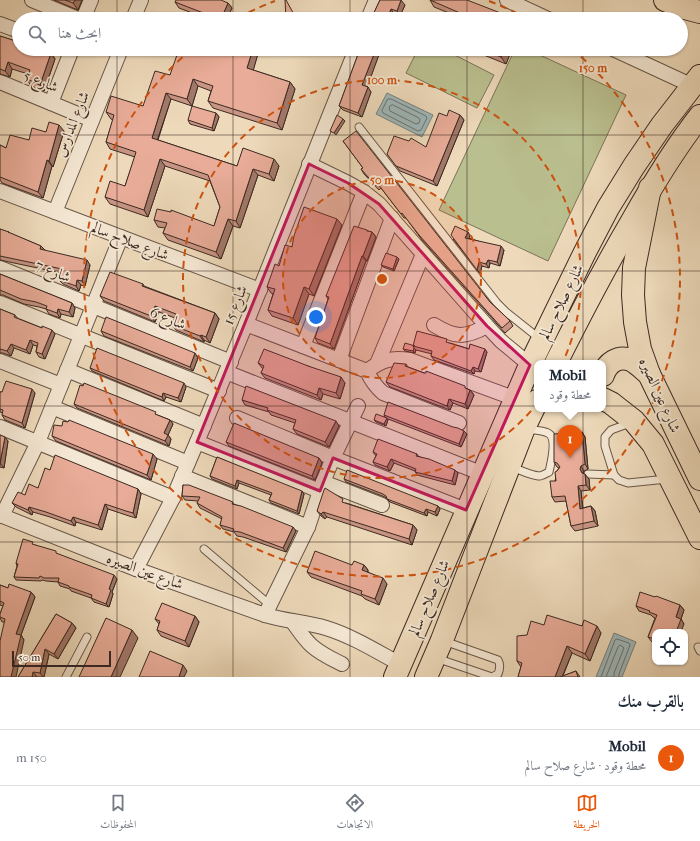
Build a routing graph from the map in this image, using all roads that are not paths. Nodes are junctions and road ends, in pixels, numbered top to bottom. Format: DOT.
graph roads {
  1 [pos="32,0"];
  2 [pos="91,0"];
  3 [pos="141,0"];
  4 [pos="376,0"];
  5 [pos="507,0"];
  6 [pos="665,0"];
  7 [pos="61,12"];
  8 [pos="86,12"];
  9 [pos="136,12"];
  10 [pos="371,12"];
  11 [pos="533,12"];
  12 [pos="700,12"];
  13 [pos="0,24"];
  14 [pos="12,28"];
  15 [pos="66,56"];
  16 [pos="118,56"];
  17 [pos="353,56"];
  18 [pos="630,56"];
  19 [pos="696,81"];
  20 [pos="0,82"];
  21 [pos="51,103"];
  22 [pos="700,116"];
  23 [pos="92,120"];
  24 [pos="359,127"];
  25 [pos="309,164"];
  26 [pos="650,188"];
  27 [pos="0,191"];
  28 [pos="364,192"];
  29 [pos="55,212"];
  30 [pos="392,218"];
  31 [pos="121,237"];
  32 [pos="423,254"];
  33 [pos="0,268"];
  34 [pos="260,290"];
  35 [pos="0,303"];
  36 [pos="93,306"];
  37 [pos="246,324"];
  38 [pos="434,325"];
  39 [pos="487,326"];
  40 [pos="81,336"];
  41 [pos="542,340"];
  42 [pos="303,346"];
  43 [pos="339,360"];
  44 [pos="558,360"];
  45 [pos="0,361"];
  46 [pos="530,365"];
  47 [pos="228,367"];
  48 [pos="372,367"];
  49 [pos="606,368"];
  50 [pos="67,370"];
  51 [pos="649,374"];
  52 [pos="61,385"];
  53 [pos="219,391"];
  54 [pos="607,401"];
  55 [pos="358,406"];
  56 [pos="52,407"];
  57 [pos="529,409"];
  58 [pos="237,418"];
  59 [pos="351,421"];
  60 [pos="634,421"];
  61 [pos="459,423"];
  62 [pos="204,426"];
  63 [pos="0,427"];
  64 [pos="38,442"];
  65 [pos="198,442"];
  66 [pos="333,458"];
  67 [pos="188,463"];
  68 [pos="510,466"];
  69 [pos="549,472"];
  70 [pos="558,472"];
  71 [pos="483,474"];
  72 [pos="588,474"];
  73 [pos="614,475"];
  74 [pos="182,476"];
  75 [pos="670,478"];
  76 [pos="700,479"];
  77 [pos="322,487"];
  78 [pos="173,498"];
  79 [pos="382,505"];
  80 [pos="466,510"];
  81 [pos="1,516"];
  82 [pos="308,527"];
  83 [pos="700,538"];
  84 [pos="204,549"];
  85 [pos="136,569"];
  86 [pos="268,610"];
  87 [pos="292,621"];
  88 [pos="87,637"];
  89 [pos="434,658"];
  90 [pos="342,664"];
  91 [pos="398,671"];
  92 [pos="66,677"];
  1 -- 7 [label="street"];
  2 -- 8 [label="street"];
  3 -- 9 [label="street"];
  4 -- 10 [label="street"];
  5 -- 11 [label="street"];
  6 -- 12 [label="main road"];
  13 -- 14 [label="street"];
  15 -- 21 [label="street"];
  16 -- 23 [label="street, شارع المدارس"];
  17 -- 25 [label="street, شارع 15"];
  18 -- 19 [label="street"];
  19 -- 41 [label="main road, شارع صلاح سالم"];
  20 -- 21 [label="street, شارع 5"];
  21 -- 23 [label="street, شارع 5"];
  22 -- 26 [label="main road, شارع صلاح سالم"];
  23 -- 29 [label="street, شارع المدارس"];
  24 -- 41 [label="lane"];
  25 -- 28 [label="street"];
  25 -- 34 [label="street, شارع 15"];
  26 -- 44 [label="main road, شارع صلاح سالم"];
  26 -- 51 [label="main road, شارع عين الصيره"];
  27 -- 29 [label="street, شارع صلاح سالم"];
  28 -- 30 [label="street"];
  28 -- 42 [label="street"];
  29 -- 31 [label="street, شارع صلاح سالم"];
  30 -- 32 [label="street"];
  30 -- 43 [label="street"];
  31 -- 34 [label="street, شارع صلاح سالم"];
  31 -- 36 [label="street"];
  32 -- 39 [label="street"];
  32 -- 48 [label="street"];
  33 -- 36 [label="street, شارع 7"];
  34 -- 37 [label="street, شارع 15"];
  35 -- 40 [label="street"];
  36 -- 40 [label="street"];
  36 -- 47 [label="street, شارع 6"];
  37 -- 42 [label="street"];
  37 -- 47 [label="street, شارع 15"];
  38 -- 39 [label="street"];
  39 -- 46 [label="street"];
  40 -- 50 [label="street"];
  40 -- 53 [label="street"];
  41 -- 46 [label="main road, شارع صلاح سالم"];
  42 -- 43 [label="street"];
  43 -- 48 [label="street"];
  45 -- 52 [label="street"];
  46 -- 57 [label="main road, شارع صلاح سالم"];
  47 -- 53 [label="street, شارع 15"];
  47 -- 59 [label="street, شارع 6"];
  48 -- 57 [label="street"];
  48 -- 61 [label="street"];
  49 -- 51 [label="main road"];
  50 -- 52 [label="street"];
  50 -- 62 [label="street"];
  51 -- 76 [label="main road, شارع عين الصيره"];
  52 -- 56 [label="street"];
  53 -- 62 [label="street, شارع 15"];
  54 -- 60 [label="main road, شارع عين الصيره"];
  55 -- 59 [label="street"];
  56 -- 64 [label="street"];
  56 -- 67 [label="street"];
  57 -- 68 [label="main road, شارع صلاح سالم"];
  57 -- 69 [label="lane"];
  57 -- 71 [label="main road, شارع صلاح سالم"];
  58 -- 66 [label="street"];
  59 -- 66 [label="street"];
  59 -- 71 [label="street, شارع 6"];
  60 -- 73 [label="lane"];
  60 -- 75 [label="main road, شارع عين الصيره"];
  62 -- 65 [label="street, شارع 15"];
  63 -- 64 [label="street"];
  64 -- 78 [label="street"];
  64 -- 81 [label="street"];
  65 -- 67 [label="street, شارع 15"];
  65 -- 77 [label="street"];
  66 -- 77 [label="street"];
  66 -- 80 [label="street"];
  67 -- 74 [label="street, شارع 15"];
  68 -- 69 [label="lane"];
  68 -- 89 [label="main road, شارع صلاح سالم"];
  69 -- 70 [label="lane"];
  71 -- 80 [label="main road, شارع صلاح سالم"];
  72 -- 73 [label="lane"];
  73 -- 75 [label="lane"];
  74 -- 78 [label="street, شارع 15"];
  74 -- 82 [label="street"];
  75 -- 83 [label="main road, شارع عين الصيره"];
  77 -- 79 [label="street"];
  77 -- 82 [label="street"];
  78 -- 85 [label="street, شارع 15"];
  80 -- 91 [label="main road, شارع صلاح سالم"];
  81 -- 85 [label="street, شارع عين الصيره"];
  82 -- 86 [label="street"];
  84 -- 86 [label="lane"];
  85 -- 86 [label="street, شارع عين الصيره"];
  86 -- 87 [label="street, شارع عين الصيره"];
  87 -- 90 [label="street"];
  87 -- 91 [label="street, شارع عين الصيره"];
  88 -- 92 [label="lane"];
  89 -- 89 [label="lane"];
}
